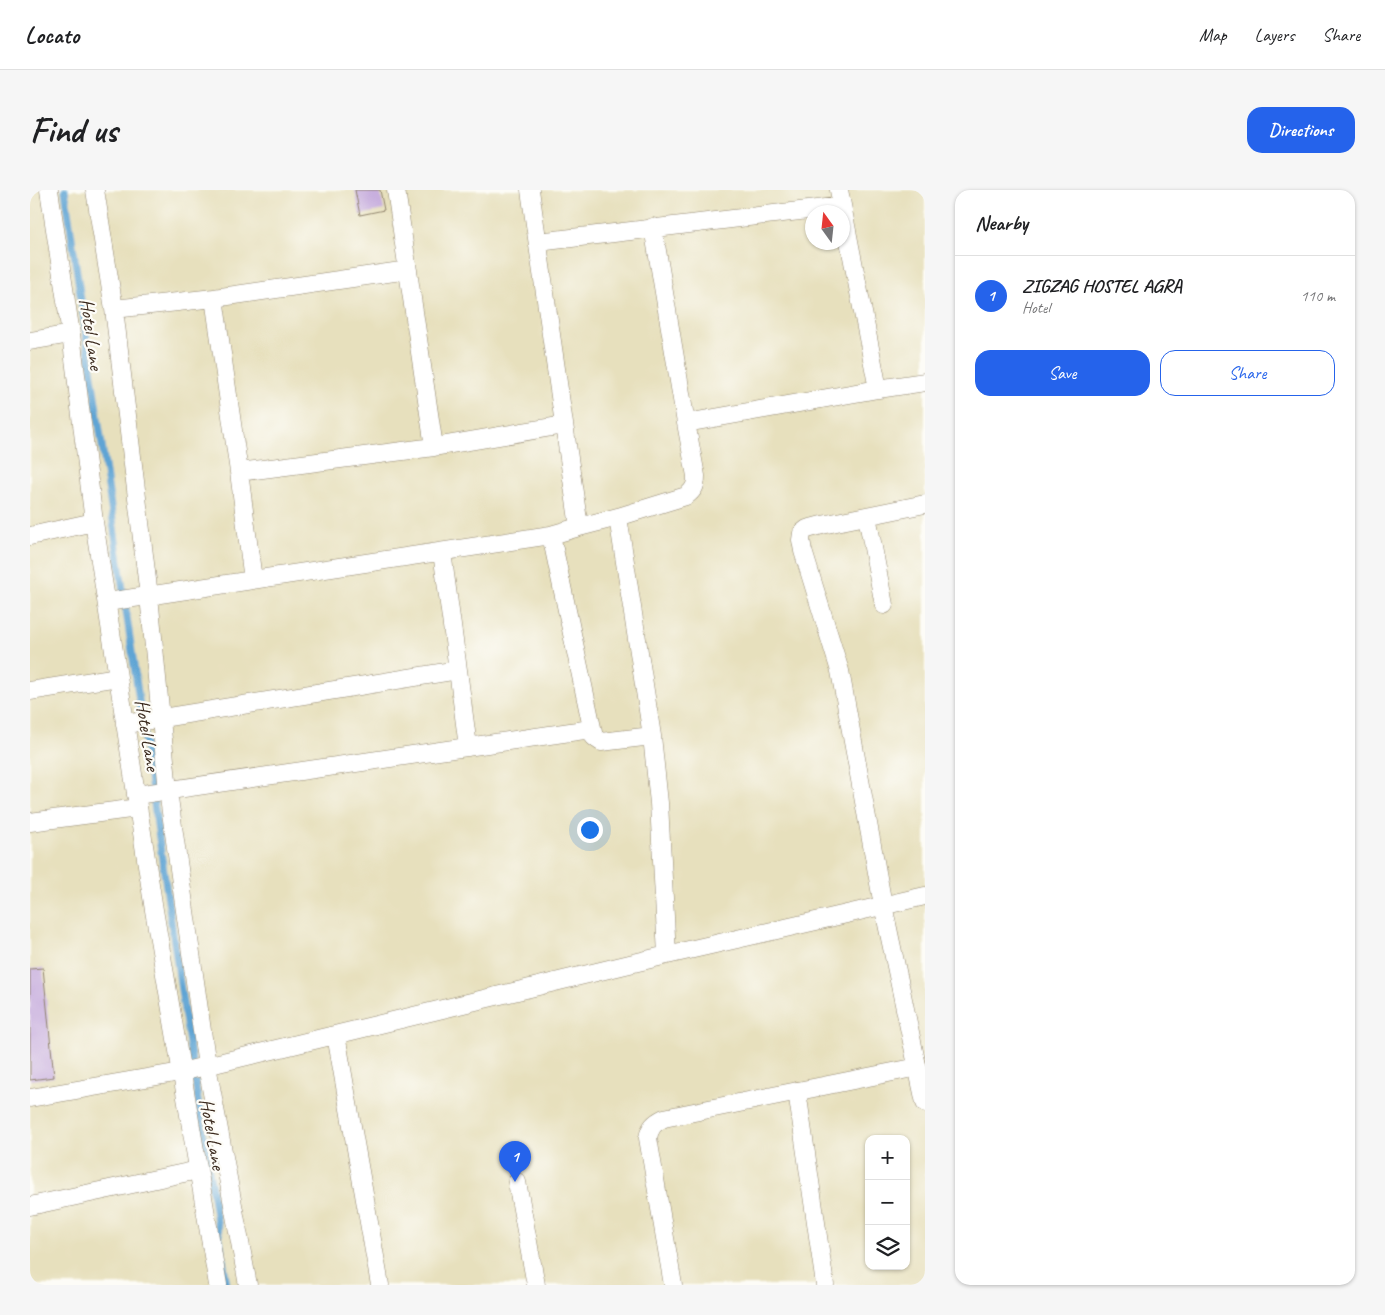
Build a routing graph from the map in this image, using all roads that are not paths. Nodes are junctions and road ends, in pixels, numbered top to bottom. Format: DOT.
graph roads {
  1 [pos="49,190"];
  2 [pos="95,190"];
  3 [pos="396,190"];
  4 [pos="530,190"];
  5 [pos="840,198"];
  6 [pos="653,227"];
  7 [pos="538,242"];
  8 [pos="408,270"];
  9 [pos="214,298"];
  10 [pos="114,309"];
  11 [pos="71,334"];
  12 [pos="30,341"];
  13 [pos="925,382"];
  14 [pos="878,389"];
  15 [pos="686,423"];
  16 [pos="564,425"];
  17 [pos="434,446"];
  18 [pos="239,472"];
  19 [pos="925,504"];
  20 [pos="867,516"];
  21 [pos="618,517"];
  22 [pos="94,522"];
  23 [pos="579,527"];
  24 [pos="30,536"];
  25 [pos="551,536"];
  26 [pos="442,552"];
  27 [pos="253,580"];
  28 [pos="145,597"];
  29 [pos="107,602"];
  30 [pos="884,605"];
  31 [pos="458,670"];
  32 [pos="118,677"];
  33 [pos="30,691"];
  34 [pos="160,719"];
  35 [pos="125,724"];
  36 [pos="591,729"];
  37 [pos="652,736"];
  38 [pos="468,747"];
  39 [pos="168,791"];
  40 [pos="137,802"];
  41 [pos="30,822"];
  42 [pos="925,896"];
  43 [pos="883,905"];
  44 [pos="666,956"];
  45 [pos="336,1035"];
  46 [pos="204,1067"];
  47 [pos="918,1067"];
  48 [pos="181,1072"];
  49 [pos="797,1091"];
  50 [pos="30,1098"];
  51 [pos="925,1103"];
  52 [pos="198,1170"];
  53 [pos="518,1182"];
  54 [pos="30,1206"];
  55 [pos="218,1285"];
  56 [pos="248,1285"];
  57 [pos="380,1285"];
  58 [pos="536,1285"];
  59 [pos="673,1285"];
  60 [pos="825,1285"];
  1 -- 11 [label="street, Hotel Lane"];
  2 -- 10 [label="street"];
  3 -- 8 [label="street"];
  4 -- 7 [label="street"];
  5 -- 6 [label="street"];
  5 -- 14 [label="street"];
  6 -- 7 [label="street"];
  6 -- 15 [label="street"];
  7 -- 16 [label="street"];
  8 -- 9 [label="street"];
  8 -- 17 [label="street"];
  9 -- 10 [label="street"];
  9 -- 18 [label="street"];
  10 -- 28 [label="street"];
  11 -- 12 [label="street"];
  11 -- 22 [label="street, Hotel Lane"];
  13 -- 14 [label="street"];
  14 -- 15 [label="street"];
  15 -- 21 [label="street"];
  16 -- 17 [label="street"];
  16 -- 23 [label="street"];
  17 -- 18 [label="street"];
  18 -- 27 [label="street"];
  19 -- 20 [label="street"];
  20 -- 30 [label="street"];
  20 -- 43 [label="street"];
  21 -- 23 [label="street"];
  21 -- 37 [label="street"];
  22 -- 24 [label="street"];
  22 -- 29 [label="street, Hotel Lane"];
  23 -- 25 [label="street"];
  25 -- 26 [label="street"];
  25 -- 36 [label="street"];
  26 -- 27 [label="street"];
  26 -- 31 [label="street"];
  27 -- 28 [label="street"];
  28 -- 29 [label="street"];
  28 -- 34 [label="street"];
  29 -- 32 [label="street, Hotel Lane"];
  31 -- 34 [label="street"];
  31 -- 38 [label="street"];
  32 -- 33 [label="street"];
  32 -- 35 [label="street, Hotel Lane"];
  34 -- 35 [label="street"];
  34 -- 39 [label="street"];
  35 -- 40 [label="street, Hotel Lane"];
  36 -- 37 [label="street"];
  36 -- 38 [label="street"];
  37 -- 44 [label="street"];
  38 -- 39 [label="street"];
  39 -- 40 [label="street"];
  39 -- 46 [label="street"];
  40 -- 41 [label="street"];
  40 -- 48 [label="street, Hotel Lane"];
  42 -- 43 [label="street"];
  43 -- 44 [label="street"];
  43 -- 47 [label="street"];
  44 -- 45 [label="street"];
  45 -- 46 [label="street"];
  45 -- 57 [label="street"];
  46 -- 48 [label="street"];
  46 -- 56 [label="street"];
  47 -- 49 [label="street"];
  47 -- 51 [label="street"];
  48 -- 50 [label="street"];
  48 -- 52 [label="street, Hotel Lane"];
  49 -- 59 [label="street"];
  49 -- 60 [label="street"];
  52 -- 54 [label="street"];
  52 -- 55 [label="street, Hotel Lane"];
  53 -- 58 [label="street"];
}
